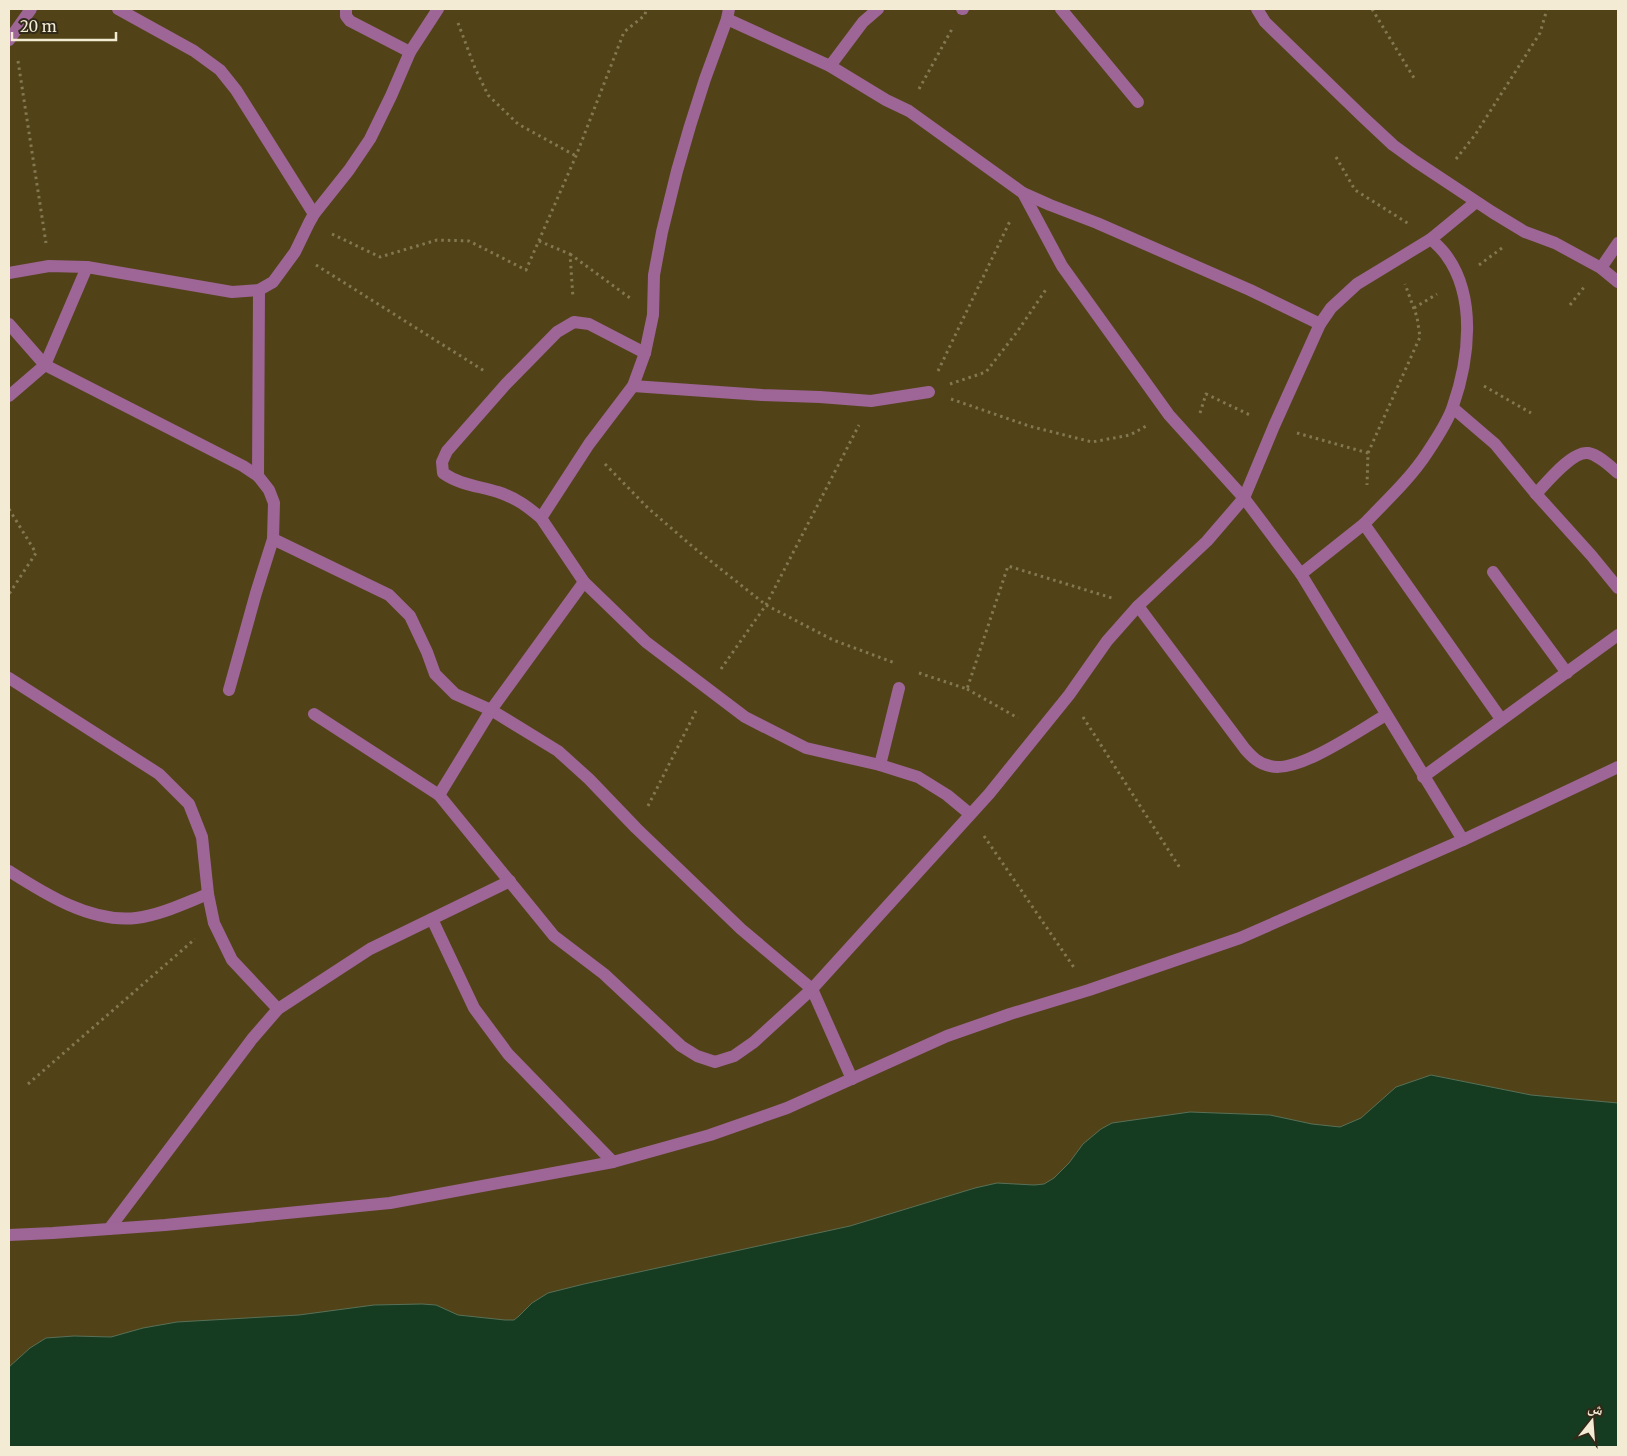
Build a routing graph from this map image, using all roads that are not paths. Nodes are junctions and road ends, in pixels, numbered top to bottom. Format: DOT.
graph roads {
  1 [pos="31,9"];
  2 [pos="118,9"];
  3 [pos="346,9"];
  4 [pos="438,9"];
  5 [pos="878,9"];
  6 [pos="1061,9"];
  7 [pos="1257,9"];
  8 [pos="728,14"];
  9 [pos="12,35"];
  10 [pos="410,52"];
  11 [pos="830,66"];
  12 [pos="1138,102"];
  13 [pos="1023,193"];
  14 [pos="1476,202"];
  15 [pos="312,218"];
  16 [pos="1430,239"];
  17 [pos="1618,243"];
  18 [pos="87,267"];
  19 [pos="1601,268"];
  20 [pos="9,273"];
  21 [pos="1618,282"];
  22 [pos="259,290"];
  23 [pos="9,324"];
  24 [pos="1320,324"];
  25 [pos="645,354"];
  26 [pos="45,365"];
  27 [pos="633,386"];
  28 [pos="928,392"];
  29 [pos="9,396"];
  30 [pos="1453,408"];
  31 [pos="1618,473"];
  32 [pos="258,476"];
  33 [pos="1536,494"];
  34 [pos="1244,498"];
  35 [pos="541,518"];
  36 [pos="1364,524"];
  37 [pos="273,539"];
  38 [pos="1493,572"];
  39 [pos="1301,574"];
  40 [pos="584,582"];
  41 [pos="1618,588"];
  42 [pos="1138,606"];
  43 [pos="1618,635"];
  44 [pos="1567,673"];
  45 [pos="9,678"];
  46 [pos="900,688"];
  47 [pos="229,690"];
  48 [pos="491,710"];
  49 [pos="314,714"];
  50 [pos="1386,715"];
  51 [pos="1501,720"];
  52 [pos="880,765"];
  53 [pos="1618,767"];
  54 [pos="1423,776"];
  55 [pos="439,795"];
  56 [pos="970,814"];
  57 [pos="1463,840"];
  58 [pos="9,871"];
  59 [pos="510,881"];
  60 [pos="208,894"];
  61 [pos="432,919"];
  62 [pos="812,989"];
  63 [pos="278,1009"];
  64 [pos="852,1079"];
  65 [pos="613,1162"];
  66 [pos="109,1229"];
  67 [pos="9,1235"];
  1 -- 9 [label="street"];
  2 -- 15 [label="street"];
  3 -- 10 [label="street"];
  4 -- 10 [label="street"];
  5 -- 11 [label="street"];
  6 -- 12 [label="street"];
  7 -- 14 [label="street"];
  8 -- 11 [label="street"];
  8 -- 25 [label="street"];
  10 -- 15 [label="street"];
  11 -- 13 [label="street"];
  13 -- 24 [label="street"];
  13 -- 34 [label="street"];
  14 -- 16 [label="street"];
  14 -- 19 [label="street"];
  15 -- 22 [label="street"];
  16 -- 24 [label="street"];
  16 -- 30 [label="street"];
  17 -- 19 [label="street"];
  18 -- 20 [label="street"];
  18 -- 22 [label="street"];
  18 -- 26 [label="street"];
  19 -- 21 [label="street"];
  22 -- 32 [label="street"];
  23 -- 26 [label="street"];
  24 -- 34 [label="street"];
  25 -- 27 [label="street"];
  25 -- 35 [label="street"];
  26 -- 29 [label="street"];
  26 -- 32 [label="street"];
  27 -- 28 [label="street"];
  27 -- 35 [label="street"];
  30 -- 33 [label="street"];
  30 -- 36 [label="street"];
  31 -- 33 [label="street"];
  32 -- 37 [label="street"];
  33 -- 41 [label="street"];
  34 -- 39 [label="street"];
  34 -- 42 [label="street"];
  35 -- 40 [label="street"];
  36 -- 39 [label="street"];
  36 -- 51 [label="street"];
  37 -- 47 [label="street"];
  37 -- 48 [label="street"];
  38 -- 44 [label="street"];
  39 -- 50 [label="street"];
  40 -- 48 [label="street"];
  40 -- 52 [label="street"];
  42 -- 50 [label="street"];
  42 -- 56 [label="street"];
  43 -- 44 [label="street"];
  44 -- 51 [label="street"];
  45 -- 60 [label="street"];
  46 -- 52 [label="street"];
  48 -- 55 [label="street"];
  48 -- 62 [label="street"];
  49 -- 55 [label="street"];
  50 -- 54 [label="street"];
  51 -- 54 [label="street"];
  52 -- 56 [label="street"];
  53 -- 57 [label="street"];
  54 -- 57 [label="street"];
  55 -- 59 [label="street"];
  56 -- 62 [label="street"];
  57 -- 64 [label="street"];
  58 -- 60 [label="street"];
  59 -- 61 [label="street"];
  59 -- 62 [label="street"];
  60 -- 63 [label="street"];
  61 -- 63 [label="street"];
  61 -- 65 [label="street"];
  62 -- 64 [label="street"];
  63 -- 66 [label="street"];
  64 -- 65 [label="street"];
  65 -- 66 [label="street"];
  66 -- 67 [label="street"];
}
